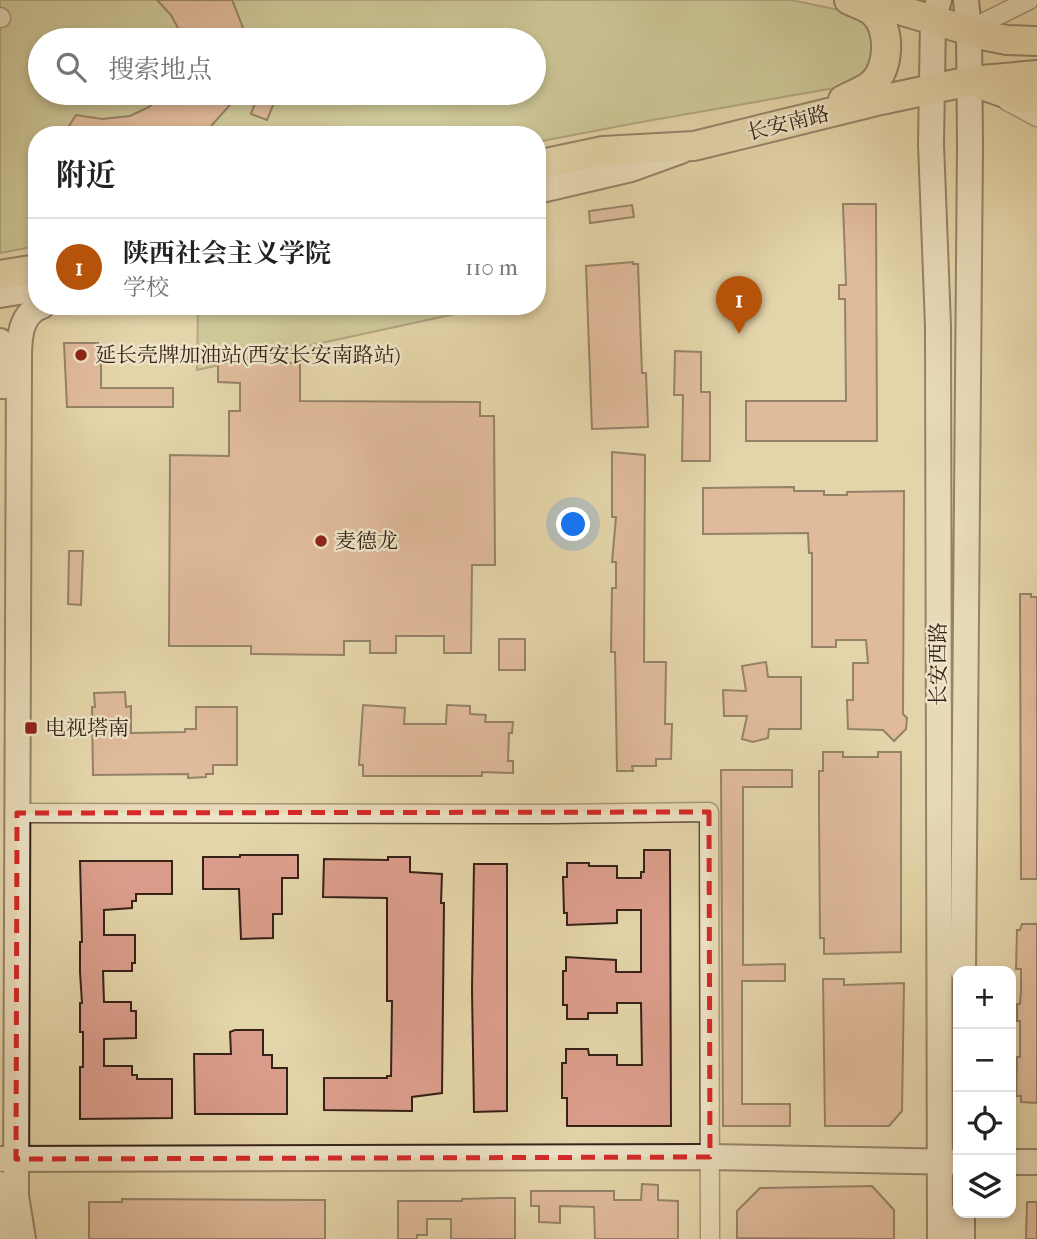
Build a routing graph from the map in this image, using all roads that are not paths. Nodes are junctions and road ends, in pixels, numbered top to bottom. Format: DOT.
graph roads {
  1 [pos="849,0"];
  2 [pos="866,0"];
  3 [pos="966,0"];
  4 [pos="1029,0"];
  5 [pos="936,10"];
  6 [pos="969,30"];
  7 [pos="1033,40"];
  8 [pos="1037,75"];
  9 [pos="970,81"];
  10 [pos="932,90"];
  11 [pos="1037,98"];
  12 [pos="809,117"];
  13 [pos="1037,117"];
  14 [pos="694,146"];
  15 [pos="546,162"];
  16 [pos="546,189"];
  17 [pos="28,270"];
  18 [pos="0,275"];
  19 [pos="28,290"];
  20 [pos="0,295"];
  21 [pos="30,315"];
  22 [pos="0,341"];
  23 [pos="17,813"];
  24 [pos="963,966"];
  25 [pos="0,1000"];
  26 [pos="710,1157"];
  27 [pos="8,1159"];
  28 [pos="949,1161"];
  29 [pos="1016,1162"];
  30 [pos="1037,1162"];
  31 [pos="0,1184"];
  32 [pos="962,1218"];
  33 [pos="5,1239"];
  34 [pos="23,1239"];
  35 [pos="710,1239"];
  36 [pos="940,1239"];
  37 [pos="962,1239"];
  1 -- 12 [label="main road"];
  2 -- 5 [label="main road"];
  3 -- 6 [label="street, 长安西路"];
  4 -- 6 [label="street"];
  5 -- 6 [label="main road"];
  5 -- 10 [label="street, 长安西路"];
  6 -- 7 [label="main road"];
  6 -- 9 [label="street, 长安西路"];
  8 -- 9 [label="main road, 长安南路"];
  9 -- 10 [label="main road, 长安南路"];
  9 -- 11 [label="main road"];
  9 -- 13 [label="street"];
  9 -- 24 [label="street, 长安西路"];
  10 -- 12 [label="main road, 长安南路"];
  10 -- 28 [label="street, 长安西路"];
  12 -- 14 [label="main road, 长安南路"];
  14 -- 15 [label="main road, 长安南路"];
  14 -- 16 [label="street"];
  17 -- 18 [label="main road"];
  19 -- 20 [label="street"];
  21 -- 23 [label="street"];
  22 -- 25 [label="street"];
  23 -- 26 [label="street"];
  23 -- 27 [label="street"];
  26 -- 27 [label="street"];
  26 -- 28 [label="street"];
  26 -- 35 [label="street"];
  27 -- 34 [label="street"];
  28 -- 36 [label="street, 长安西路"];
  29 -- 30 [label="street"];
  31 -- 33 [label="street"];
  32 -- 37 [label="street"];
}
